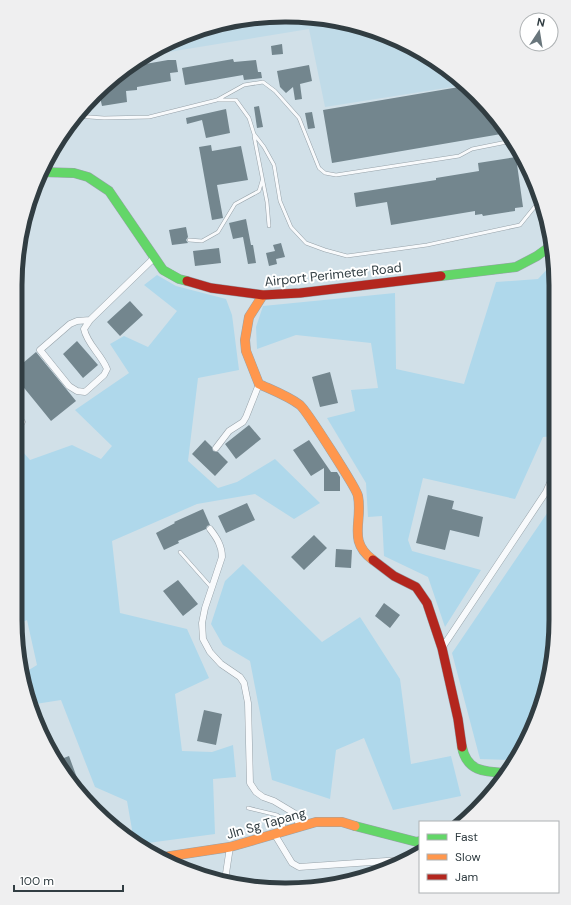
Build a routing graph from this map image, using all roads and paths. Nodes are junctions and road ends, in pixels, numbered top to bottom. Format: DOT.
graph roads {
  1 [pos="217,100"];
  2 [pos="83,117"];
  3 [pos="254,134"];
  4 [pos="507,142"];
  5 [pos="48,172"];
  6 [pos="262,181"];
  7 [pos="536,205"];
  8 [pos="269,226"];
  9 [pos="190,240"];
  10 [pos="547,248"];
  11 [pos="154,258"];
  12 [pos="263,295"];
  13 [pos="90,320"];
  14 [pos="259,384"];
  15 [pos="216,448"];
  16 [pos="549,485"];
  17 [pos="210,529"];
  18 [pos="180,552"];
  19 [pos="211,587"];
  20 [pos="442,648"];
  21 [pos="500,773"];
  22 [pos="248,808"];
  23 [pos="300,826"];
  24 [pos="285,831"];
  25 [pos="275,835"];
  26 [pos="419,841"];
  27 [pos="230,847"];
  28 [pos="169,856"];
  29 [pos="391,861"];
  30 [pos="226,876"];
  1 -- 2 [label="lane"];
  1 -- 3 [label="lane"];
  1 -- 4 [label="lane"];
  3 -- 6 [label="lane"];
  3 -- 7 [label="lane"];
  5 -- 11 [label="street, Airport Perimeter Road"];
  6 -- 8 [label="lane"];
  6 -- 9 [label="lane"];
  10 -- 12 [label="street, Airport Perimeter Road"];
  11 -- 12 [label="street, Airport Perimeter Road"];
  11 -- 13 [label="street"];
  12 -- 14 [label="street"];
  13 -- 13 [label="street"];
  14 -- 15 [label="street"];
  14 -- 20 [label="street"];
  16 -- 20 [label="street"];
  17 -- 19 [label="street"];
  18 -- 19 [label="lane"];
  19 -- 23 [label="street"];
  20 -- 21 [label="street"];
  22 -- 24 [label="lane"];
  23 -- 24 [label="street, Jln Sg Tapang"];
  23 -- 26 [label="street, Jln Sg Tapang"];
  24 -- 25 [label="street, Jln Sg Tapang"];
  25 -- 27 [label="street, Jln Sg Tapang"];
  25 -- 29 [label="street"];
  27 -- 28 [label="street, Jln Sg Tapang"];
  27 -- 30 [label="street"];
}
